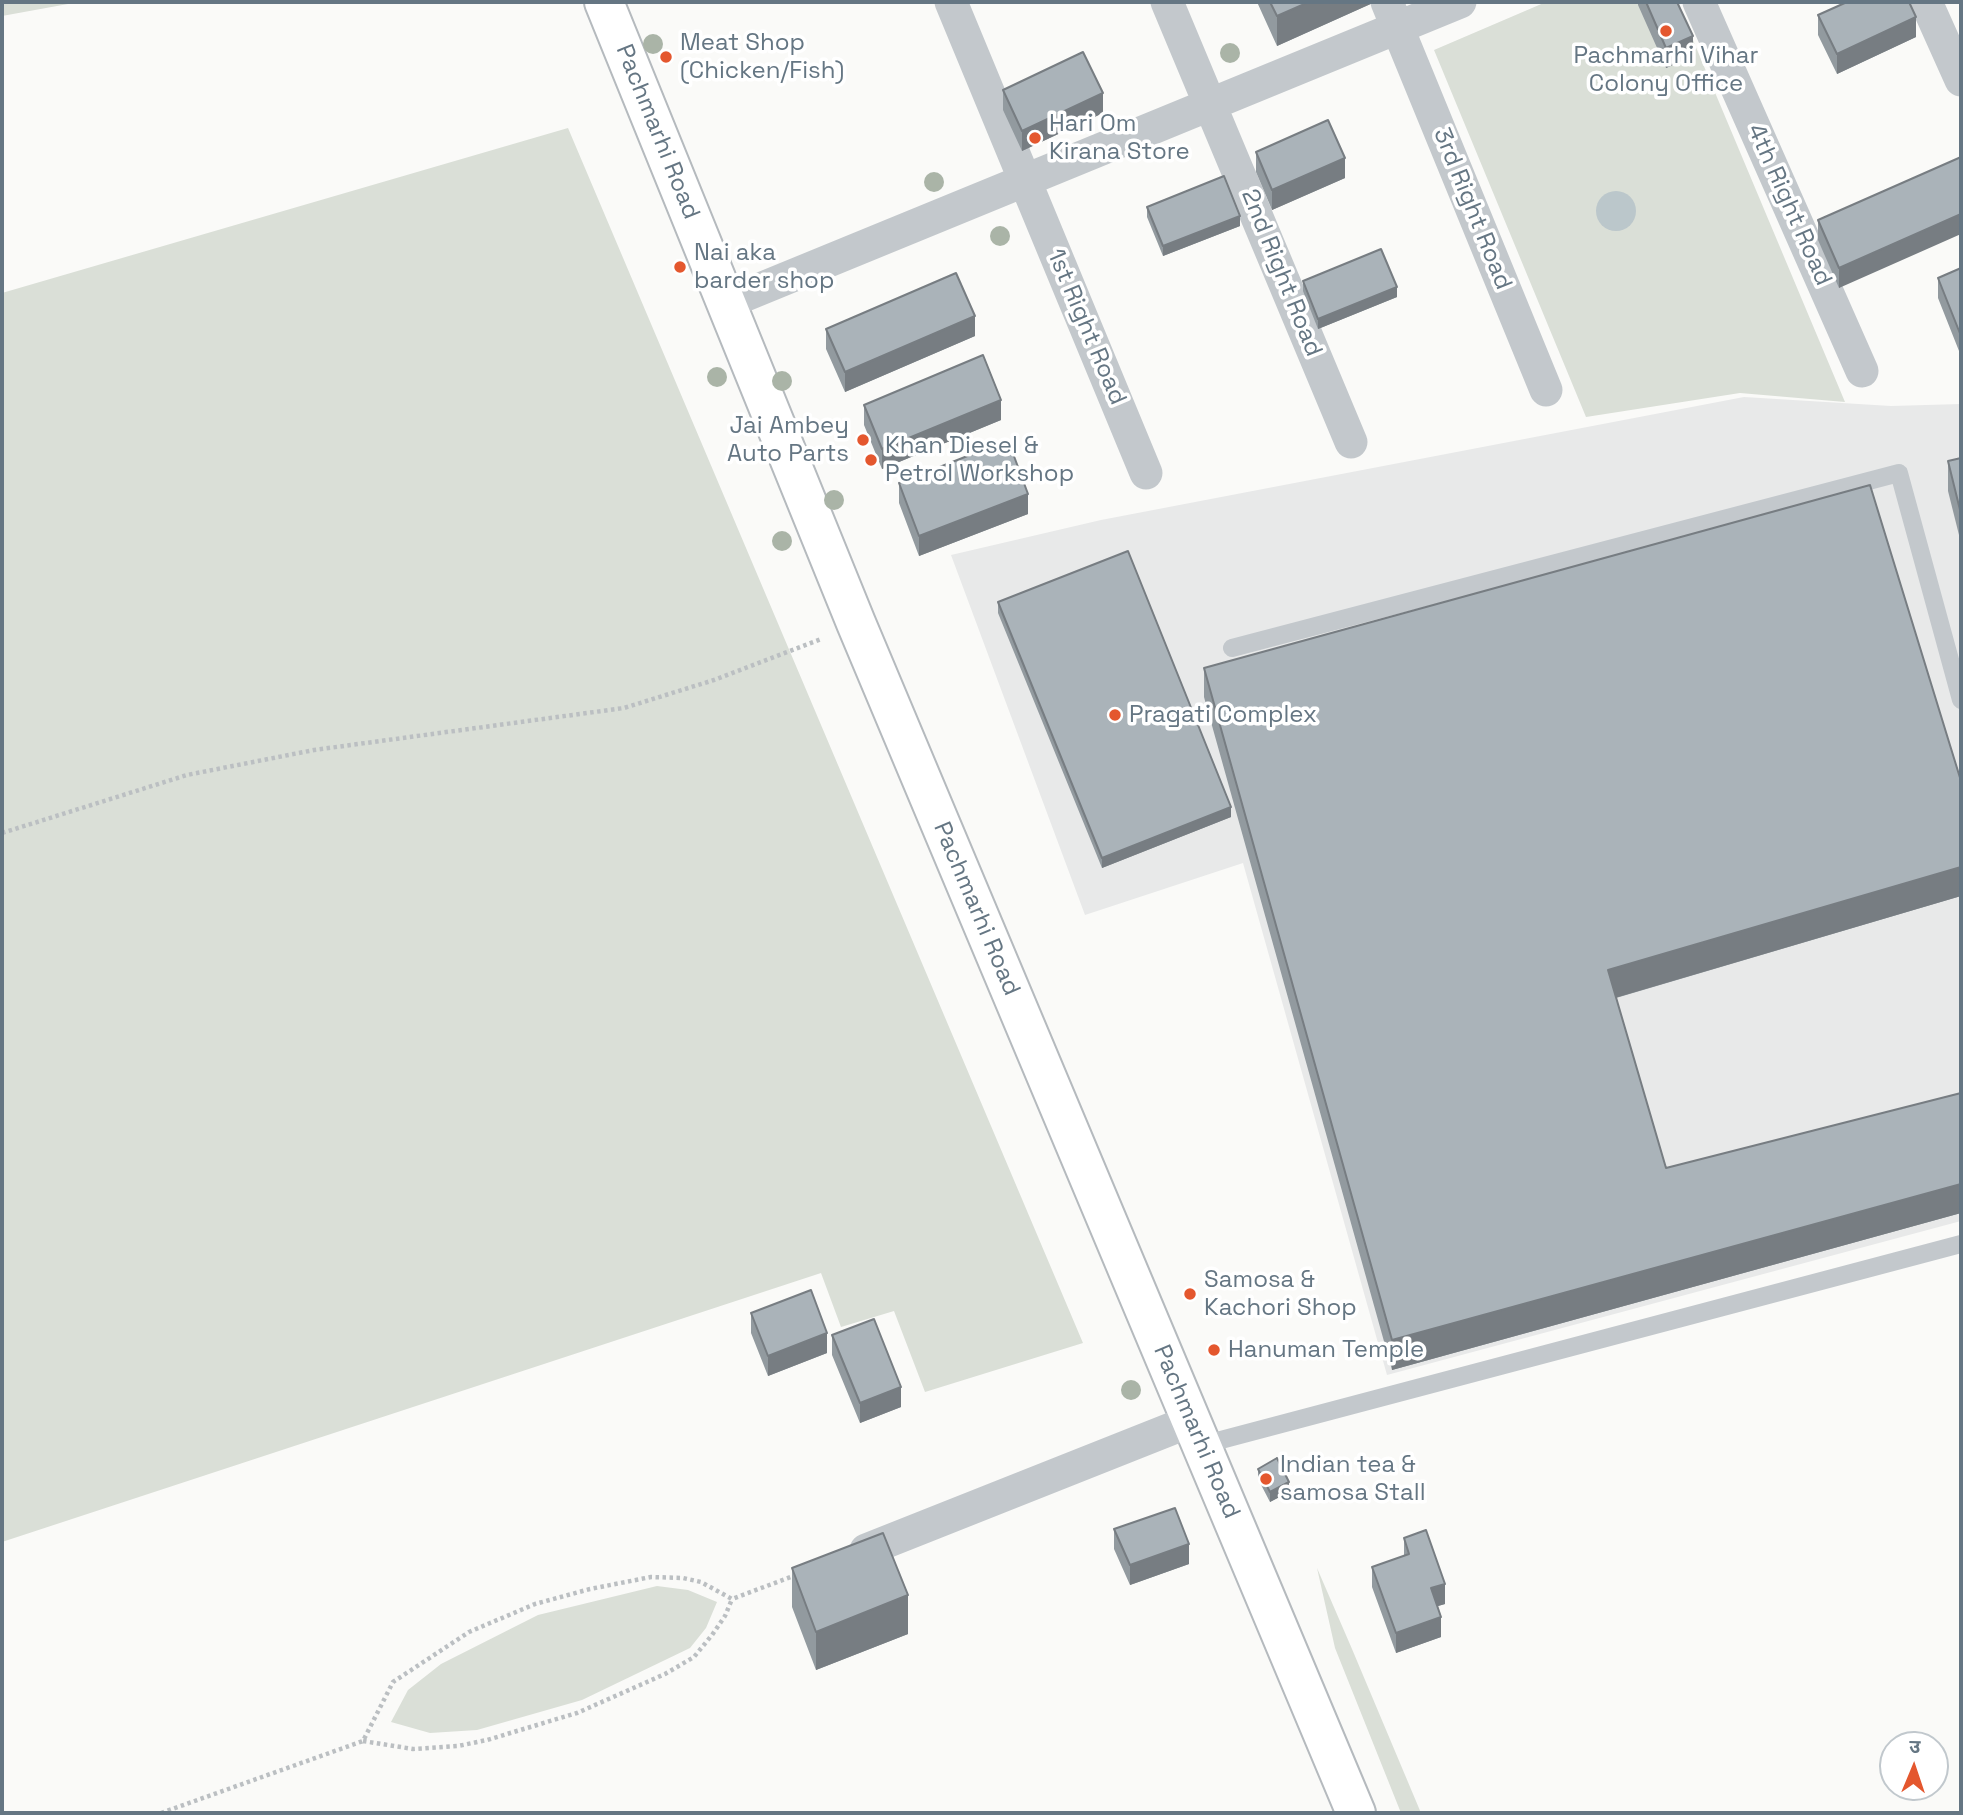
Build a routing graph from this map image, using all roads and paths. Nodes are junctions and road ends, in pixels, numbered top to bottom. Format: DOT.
graph roads {
  1 [pos="604,2"];
  2 [pos="951,2"];
  3 [pos="1167,2"];
  4 [pos="1460,2"];
  5 [pos="1699,2"];
  6 [pos="1926,2"];
  7 [pos="1393,14"];
  8 [pos="1961,80"];
  9 [pos="1211,104"];
  10 [pos="1025,180"];
  11 [pos="726,303"];
  12 [pos="1862,370"];
  13 [pos="1546,390"];
  14 [pos="1351,442"];
  15 [pos="1146,473"];
  16 [pos="856,623"];
  17 [pos="1231,648"];
  18 [pos="1961,700"];
  19 [pos="2,833"];
  20 [pos="1961,1244"];
  21 [pos="1197,1433"];
  22 [pos="866,1550"];
  23 [pos="805,1572"];
  24 [pos="732,1599"];
  25 [pos="363,1741"];
  26 [pos="160,1813"];
  27 [pos="1356,1813"];
  1 -- 11 [label="main road, Pachmarhi Road"];
  2 -- 10 [label="street, 1st Right Road"];
  3 -- 9 [label="street, 2nd Right Road"];
  4 -- 7 [label="street"];
  5 -- 12 [label="street, 4th Right Road"];
  6 -- 8 [label="street"];
  7 -- 9 [label="street"];
  7 -- 13 [label="street, 3rd Right Road"];
  9 -- 10 [label="street"];
  9 -- 14 [label="street, 2nd Right Road"];
  10 -- 11 [label="street"];
  10 -- 15 [label="street, 1st Right Road"];
  11 -- 16 [label="main road, Pachmarhi Road"];
  16 -- 19 [label="path"];
  16 -- 21 [label="main road, Pachmarhi Road"];
  17 -- 18 [label="lane"];
  20 -- 21 [label="lane"];
  21 -- 22 [label="street"];
  21 -- 27 [label="main road, Pachmarhi Road"];
  23 -- 24 [label="path"];
  24 -- 25 [label="path"];
  24 -- 25 [label="path"];
  25 -- 26 [label="path"];
}
